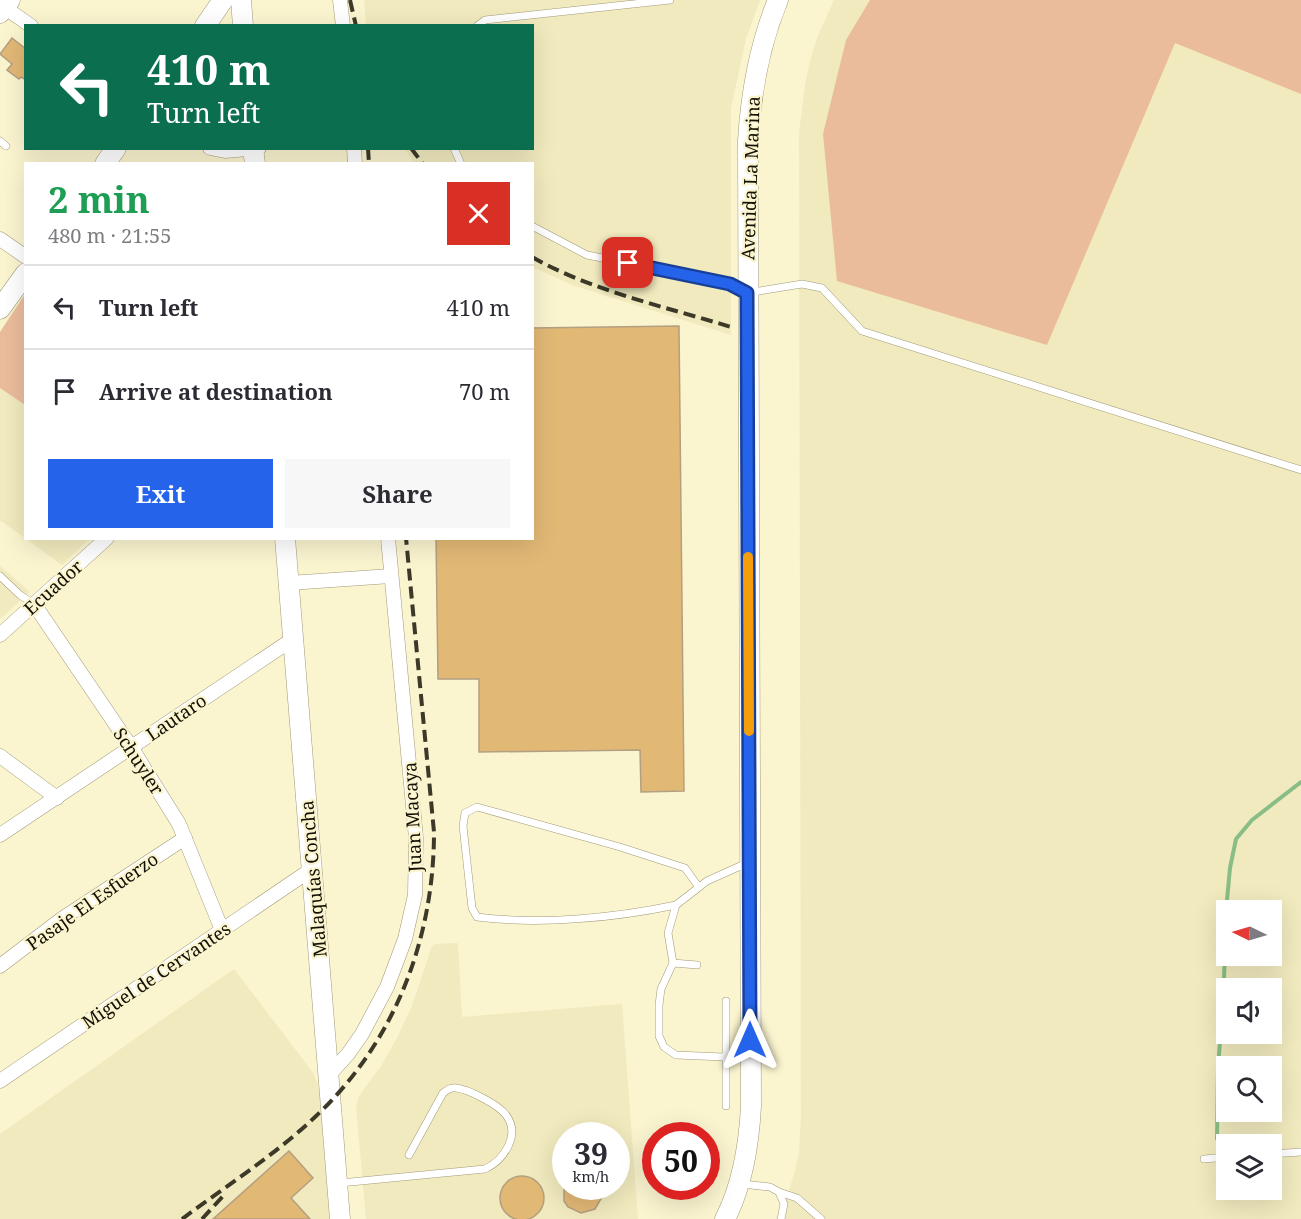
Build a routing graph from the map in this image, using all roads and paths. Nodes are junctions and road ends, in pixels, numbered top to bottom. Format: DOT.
graph roads {
  1 [pos="223,0"];
  2 [pos="241,0"];
  3 [pos="340,0"];
  4 [pos="670,0"];
  5 [pos="778,0"];
  6 [pos="4,6"];
  7 [pos="28,24"];
  8 [pos="206,24"];
  9 [pos="243,24"];
  10 [pos="343,24"];
  11 [pos="480,24"];
  12 [pos="220,150"];
  13 [pos="239,150"];
  14 [pos="534,227"];
  15 [pos="0,239"];
  16 [pos="24,256"];
  17 [pos="24,276"];
  18 [pos="747,293"];
  19 [pos="0,309"];
  20 [pos="1301,470"];
  21 [pos="104,540"];
  22 [pos="285,540"];
  23 [pos="388,540"];
  24 [pos="0,576"];
  25 [pos="391,576"];
  26 [pos="289,583"];
  27 [pos="34,604"];
  28 [pos="0,635"];
  29 [pos="293,639"];
  30 [pos="131,747"];
  31 [pos="0,756"];
  32 [pos="57,798"];
  33 [pos="0,835"];
  34 [pos="185,838"];
  35 [pos="749,862"];
  36 [pos="312,869"];
  37 [pos="698,886"];
  38 [pos="676,905"];
  39 [pos="222,930"];
  40 [pos="673,963"];
  41 [pos="697,965"];
  42 [pos="0,966"];
  43 [pos="726,1002"];
  44 [pos="724,1058"];
  45 [pos="329,1075"];
  46 [pos="0,1081"];
  47 [pos="726,1106"];
  48 [pos="1301,1152"];
  49 [pos="1282,1153"];
  50 [pos="409,1155"];
  51 [pos="1216,1158"];
  52 [pos="1204,1159"];
  53 [pos="338,1184"];
  54 [pos="739,1184"];
  55 [pos="779,1192"];
  56 [pos="340,1219"];
  57 [pos="725,1219"];
  58 [pos="781,1219"];
  59 [pos="821,1219"];
  1 -- 8 [label="main road"];
  2 -- 9 [label="main road"];
  3 -- 10 [label="street"];
  4 -- 11 [label="lane"];
  5 -- 18 [label="main road, Avenida La Marina"];
  6 -- 7 [label="street"];
  12 -- 13 [label="street"];
  14 -- 18 [label="lane"];
  15 -- 16 [label="street"];
  17 -- 19 [label="main road"];
  18 -- 20 [label="lane"];
  18 -- 35 [label="main road, Avenida La Marina"];
  21 -- 27 [label="street, Ecuador"];
  22 -- 26 [label="main road, Malaquías Concha"];
  23 -- 25 [label="street, Juan Macaya"];
  24 -- 27 [label="lane"];
  25 -- 26 [label="street"];
  25 -- 45 [label="street, Juan Macaya"];
  26 -- 29 [label="main road, Malaquías Concha"];
  27 -- 28 [label="street, Ecuador"];
  27 -- 30 [label="street, Schuyler"];
  29 -- 30 [label="street, Lautaro"];
  29 -- 36 [label="main road, Malaquías Concha"];
  30 -- 32 [label="street, Lautaro"];
  30 -- 34 [label="street, Schuyler"];
  31 -- 32 [label="street"];
  32 -- 33 [label="street, Lautaro"];
  34 -- 39 [label="street, Schuyler"];
  34 -- 42 [label="street, Pasaje El Esfuerzo"];
  35 -- 37 [label="lane"];
  35 -- 54 [label="main road, Avenida La Marina"];
  36 -- 39 [label="street, Miguel de Cervantes"];
  36 -- 45 [label="main road, Malaquías Concha"];
  37 -- 38 [label="lane"];
  37 -- 38 [label="lane"];
  38 -- 40 [label="lane"];
  39 -- 46 [label="street, Miguel de Cervantes"];
  40 -- 41 [label="lane"];
  40 -- 44 [label="lane"];
  43 -- 44 [label="lane"];
  44 -- 47 [label="lane"];
  45 -- 53 [label="main road, Malaquías Concha"];
  48 -- 49 [label="lane"];
  50 -- 53 [label="lane"];
  51 -- 52 [label="lane"];
  53 -- 56 [label="main road, Malaquías Concha"];
  54 -- 55 [label="lane"];
  54 -- 57 [label="main road, Avenida La Marina"];
  55 -- 58 [label="lane"];
  55 -- 59 [label="lane"];
}
